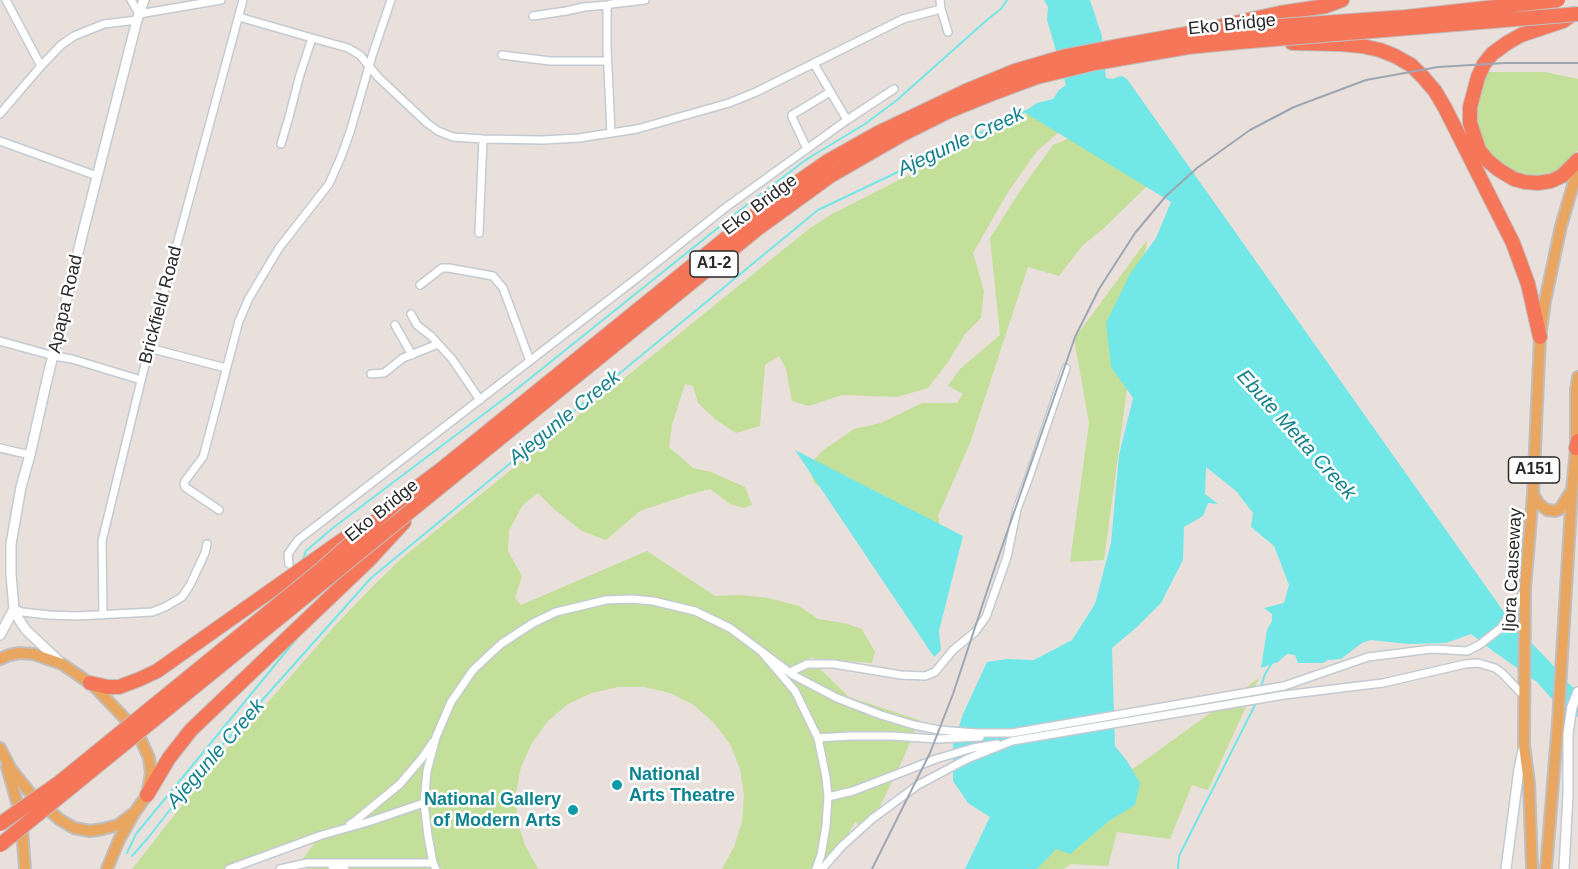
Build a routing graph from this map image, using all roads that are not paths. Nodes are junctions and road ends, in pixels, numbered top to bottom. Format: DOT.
graph roads {
  1 [pos="6,0"];
  2 [pos="131,0"];
  3 [pos="144,0"];
  4 [pos="221,0"];
  5 [pos="243,0"];
  6 [pos="391,0"];
  7 [pos="645,0"];
  8 [pos="940,0"];
  9 [pos="1342,0"];
  10 [pos="1558,0"];
  11 [pos="1525,1"];
  12 [pos="608,5"];
  13 [pos="941,9"];
  14 [pos="1576,14"];
  15 [pos="532,16"];
  16 [pos="138,17"];
  17 [pos="239,17"];
  18 [pos="948,32"];
  19 [pos="1196,32"];
  20 [pos="312,38"];
  21 [pos="1239,42"];
  22 [pos="502,55"];
  23 [pos="608,61"];
  24 [pos="814,63"];
  25 [pos="41,66"];
  26 [pos="369,67"];
  27 [pos="894,89"];
  28 [pos="830,92"];
  29 [pos="0,114"];
  30 [pos="847,120"];
  31 [pos="610,134"];
  32 [pos="483,139"];
  33 [pos="0,141"];
  34 [pos="281,144"];
  35 [pos="807,149"];
  36 [pos="1578,160"];
  37 [pos="1578,168"];
  38 [pos="97,176"];
  39 [pos="479,233"];
  40 [pos="420,285"];
  41 [pos="411,314"];
  42 [pos="395,325"];
  43 [pos="1540,337"];
  44 [pos="0,341"];
  45 [pos="438,344"];
  46 [pos="149,348"];
  47 [pos="412,355"];
  48 [pos="54,356"];
  49 [pos="530,361"];
  50 [pos="226,368"];
  51 [pos="1066,368"];
  52 [pos="371,374"];
  53 [pos="1578,377"];
  54 [pos="141,380"];
  55 [pos="480,400"];
  56 [pos="1577,444"];
  57 [pos="0,448"];
  58 [pos="30,455"];
  59 [pos="1572,490"];
  60 [pos="1533,494"];
  61 [pos="424,501"];
  62 [pos="395,504"];
  63 [pos="219,510"];
  64 [pos="207,544"];
  65 [pos="289,564"];
  66 [pos="1520,605"];
  67 [pos="14,611"];
  68 [pos="102,615"];
  69 [pos="0,635"];
  70 [pos="761,651"];
  71 [pos="0,659"];
  72 [pos="63,664"];
  73 [pos="790,672"];
  74 [pos="90,683"];
  75 [pos="1578,692"];
  76 [pos="1525,697"];
  77 [pos="1239,699"];
  78 [pos="436,737"];
  79 [pos="1012,737"];
  80 [pos="818,738"];
  81 [pos="1524,745"];
  82 [pos="1,750"];
  83 [pos="147,795"];
  84 [pos="828,796"];
  85 [pos="424,803"];
  86 [pos="135,812"];
  87 [pos="0,824"];
  88 [pos="322,835"];
  89 [pos="0,845"];
  90 [pos="321,863"];
  91 [pos="434,866"];
  92 [pos="107,867"];
  93 [pos="25,869"];
  94 [pos="229,869"];
  95 [pos="280,869"];
  96 [pos="345,869"];
  97 [pos="816,869"];
  98 [pos="822,869"];
  99 [pos="1506,869"];
  100 [pos="1532,869"];
  101 [pos="1546,869"];
  102 [pos="1564,869"];
  1 -- 25 [label="street"];
  2 -- 16 [label="street"];
  3 -- 16 [label="street, Apapa Road"];
  4 -- 16 [label="street"];
  5 -- 17 [label="street, Brickfield Road"];
  6 -- 26 [label="street"];
  7 -- 12 [label="street"];
  8 -- 13 [label="street"];
  9 -- 19 [label="highway, bridge"];
  10 -- 11 [label="highway, Eko Bridge / A1-2, bridge"];
  11 -- 19 [label="highway, Eko Bridge / A1-2, bridge"];
  12 -- 15 [label="street"];
  12 -- 23 [label="street"];
  13 -- 18 [label="street"];
  13 -- 24 [label="street"];
  14 -- 21 [label="highway, Eko Bridge / A1-2, bridge"];
  14 -- 36 [label="highway"];
  16 -- 25 [label="street"];
  16 -- 38 [label="street, Apapa Road"];
  17 -- 20 [label="street"];
  17 -- 46 [label="street, Brickfield Road"];
  19 -- 62 [label="highway, Eko Bridge / A1-2, bridge"];
  20 -- 26 [label="street"];
  20 -- 34 [label="street"];
  21 -- 43 [label="highway, bridge"];
  21 -- 61 [label="highway, Eko Bridge / A1-2, bridge"];
  22 -- 23 [label="street"];
  23 -- 31 [label="street"];
  24 -- 28 [label="street"];
  24 -- 31 [label="street"];
  25 -- 29 [label="street"];
  26 -- 32 [label="street"];
  26 -- 50 [label="street"];
  27 -- 30 [label="street"];
  28 -- 30 [label="street"];
  28 -- 35 [label="street"];
  30 -- 35 [label="street"];
  31 -- 32 [label="street"];
  32 -- 39 [label="street"];
  33 -- 38 [label="street"];
  35 -- 49 [label="street"];
  37 -- 43 [label="main road, Ijora Causeway / A151"];
  38 -- 48 [label="street, Apapa Road"];
  40 -- 49 [label="street"];
  41 -- 45 [label="street"];
  42 -- 47 [label="street"];
  43 -- 60 [label="main road, Ijora Causeway / A151"];
  44 -- 48 [label="street"];
  45 -- 47 [label="street"];
  45 -- 55 [label="street"];
  46 -- 50 [label="street"];
  46 -- 54 [label="street, Brickfield Road"];
  47 -- 52 [label="street"];
  48 -- 54 [label="street"];
  48 -- 58 [label="street, Apapa Road"];
  49 -- 55 [label="street"];
  50 -- 63 [label="street"];
  51 -- 73 [label="street"];
  53 -- 56 [label="main road, A151"];
  54 -- 68 [label="street, Brickfield Road"];
  55 -- 65 [label="street"];
  56 -- 59 [label="main road, A151"];
  57 -- 58 [label="street"];
  58 -- 67 [label="street, Apapa Road"];
  59 -- 60 [label="main road"];
  59 -- 101 [label="main road, A151"];
  60 -- 66 [label="main road, Ijora Causeway / A151"];
  61 -- 83 [label="highway, bridge"];
  61 -- 89 [label="highway, Eko Bridge / A1-2, bridge"];
  62 -- 74 [label="highway, bridge"];
  62 -- 87 [label="highway, Eko Bridge / A1-2, bridge"];
  64 -- 68 [label="street"];
  66 -- 76 [label="main road, Ijora Causeway / A151"];
  66 -- 77 [label="street"];
  67 -- 68 [label="street"];
  67 -- 69 [label="street"];
  67 -- 72 [label="street"];
  70 -- 73 [label="street"];
  70 -- 78 [label="street"];
  70 -- 80 [label="street"];
  71 -- 72 [label="main road"];
  72 -- 74 [label="main road"];
  73 -- 79 [label="street"];
  74 -- 83 [label="main road"];
  75 -- 102 [label="street"];
  76 -- 77 [label="street"];
  76 -- 81 [label="main road, Ijora Causeway / A151"];
  77 -- 79 [label="street"];
  77 -- 79 [label="street"];
  78 -- 85 [label="street"];
  78 -- 88 [label="street"];
  79 -- 80 [label="street"];
  79 -- 84 [label="street"];
  79 -- 98 [label="street"];
  80 -- 84 [label="street"];
  81 -- 99 [label="street"];
  81 -- 100 [label="main road, Ijora Causeway / A151"];
  82 -- 86 [label="main road"];
  82 -- 93 [label="main road"];
  83 -- 86 [label="main road"];
  84 -- 97 [label="street"];
  85 -- 88 [label="street"];
  85 -- 91 [label="street"];
  86 -- 92 [label="main road"];
  88 -- 94 [label="street"];
  90 -- 91 [label="street"];
  90 -- 95 [label="street"];
  90 -- 96 [label="street"];
}
